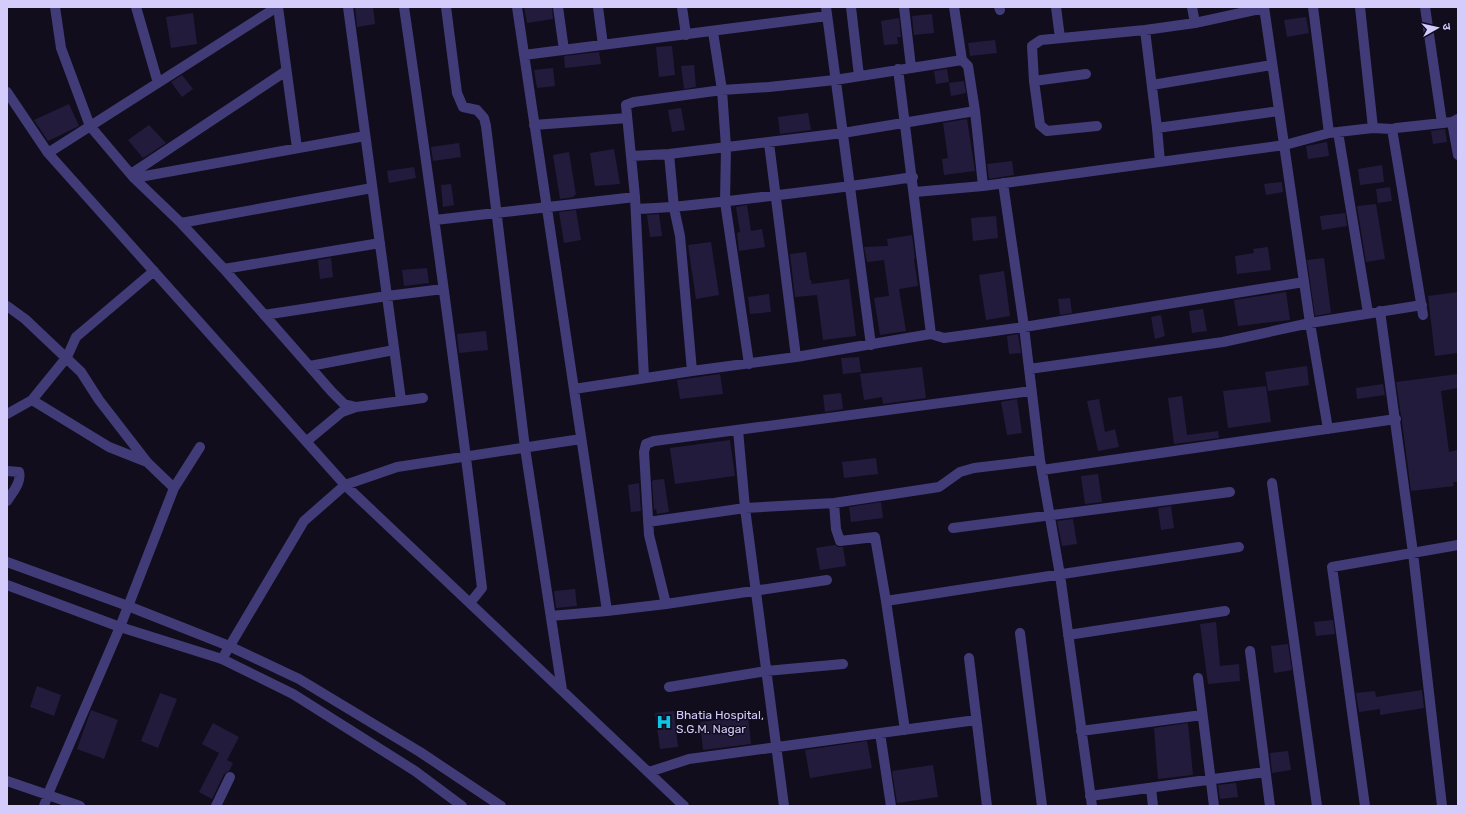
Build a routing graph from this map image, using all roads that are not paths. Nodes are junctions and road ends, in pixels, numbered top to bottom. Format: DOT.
graph roads {
  1 [pos="55,7"];
  2 [pos="136,7"];
  3 [pos="277,7"];
  4 [pos="348,7"];
  5 [pos="404,7"];
  6 [pos="446,7"];
  7 [pos="517,7"];
  8 [pos="558,7"];
  9 [pos="598,7"];
  10 [pos="682,7"];
  11 [pos="851,7"];
  12 [pos="904,7"];
  13 [pos="954,7"];
  14 [pos="1056,7"];
  15 [pos="1192,7"];
  16 [pos="1313,7"];
  17 [pos="1360,7"];
  18 [pos="1425,7"];
  19 [pos="1264,8"];
  20 [pos="826,12"];
  21 [pos="1195,23"];
  22 [pos="1145,30"];
  23 [pos="714,32"];
  24 [pos="686,34"];
  25 [pos="1060,38"];
  26 [pos="603,45"];
  27 [pos="564,50"];
  28 [pos="524,56"];
  29 [pos="962,60"];
  30 [pos="1272,65"];
  31 [pos="912,67"];
  32 [pos="898,69"];
  33 [pos="286,71"];
  34 [pos="1086,74"];
  35 [pos="859,76"];
  36 [pos="835,80"];
  37 [pos="1034,81"];
  38 [pos="158,83"];
  39 [pos="1152,85"];
  40 [pos="722,90"];
  41 [pos="7,92"];
  42 [pos="975,111"];
  43 [pos="1279,111"];
  44 [pos="627,118"];
  45 [pos="1455,120"];
  46 [pos="1442,123"];
  47 [pos="905,124"];
  48 [pos="534,125"];
  49 [pos="90,126"];
  50 [pos="1097,126"];
  51 [pos="1158,128"];
  52 [pos="1373,128"];
  53 [pos="1392,129"];
  54 [pos="1333,132"];
  55 [pos="843,133"];
  56 [pos="365,136"];
  57 [pos="769,143"];
  58 [pos="1285,145"];
  59 [pos="726,147"];
  60 [pos="297,148"];
  61 [pos="48,153"];
  62 [pos="669,154"];
  63 [pos="1458,155"];
  64 [pos="632,156"];
  65 [pos="1160,162"];
  66 [pos="132,176"];
  67 [pos="913,177"];
  68 [pos="1003,183"];
  69 [pos="983,186"];
  70 [pos="850,187"];
  71 [pos="372,188"];
  72 [pos="914,192"];
  73 [pos="775,196"];
  74 [pos="635,197"];
  75 [pos="725,202"];
  76 [pos="546,207"];
  77 [pos="674,208"];
  78 [pos="636,209"];
  79 [pos="496,213"];
  80 [pos="435,220"];
  81 [pos="181,223"];
  82 [pos="380,243"];
  83 [pos="224,269"];
  84 [pos="154,271"];
  85 [pos="1304,282"];
  86 [pos="443,289"];
  87 [pos="387,296"];
  88 [pos="1422,305"];
  89 [pos="7,306"];
  90 [pos="1380,311"];
  91 [pos="1368,313"];
  92 [pos="264,315"];
  93 [pos="1423,315"];
  94 [pos="1310,323"];
  95 [pos="1024,327"];
  96 [pos="931,334"];
  97 [pos="871,345"];
  98 [pos="394,350"];
  99 [pos="67,357"];
  100 [pos="796,357"];
  101 [pos="749,364"];
  102 [pos="310,366"];
  103 [pos="1028,369"];
  104 [pos="692,371"];
  105 [pos="644,378"];
  106 [pos="574,389"];
  107 [pos="1031,391"];
  108 [pos="424,398"];
  109 [pos="32,400"];
  110 [pos="401,400"];
  111 [pos="356,407"];
  112 [pos="7,414"];
  113 [pos="1396,419"];
  114 [pos="1328,429"];
  115 [pos="738,430"];
  116 [pos="581,439"];
  117 [pos="307,441"];
  118 [pos="200,447"];
  119 [pos="525,448"];
  120 [pos="466,455"];
  121 [pos="147,462"];
  122 [pos="1041,465"];
  123 [pos="7,471"];
  124 [pos="1272,483"];
  125 [pos="345,484"];
  126 [pos="174,488"];
  127 [pos="1230,492"];
  128 [pos="7,501"];
  129 [pos="834,503"];
  130 [pos="745,508"];
  131 [pos="1049,516"];
  132 [pos="648,522"];
  133 [pos="953,528"];
  134 [pos="1458,545"];
  135 [pos="1238,547"];
  136 [pos="1413,553"];
  137 [pos="7,562"];
  138 [pos="1060,575"];
  139 [pos="827,580"];
  140 [pos="7,585"];
  141 [pos="756,590"];
  142 [pos="886,600"];
  143 [pos="470,603"];
  144 [pos="666,604"];
  145 [pos="128,606"];
  146 [pos="607,611"];
  147 [pos="1225,611"];
  148 [pos="551,616"];
  149 [pos="120,627"];
  150 [pos="1020,633"];
  151 [pos="1068,634"];
  152 [pos="229,646"];
  153 [pos="1250,650"];
  154 [pos="968,658"];
  155 [pos="222,659"];
  156 [pos="844,664"];
  157 [pos="766,672"];
  158 [pos="1198,678"];
  159 [pos="668,687"];
  160 [pos="562,690"];
  161 [pos="1202,715"];
  162 [pos="976,720"];
  163 [pos="905,730"];
  164 [pos="1082,731"];
  165 [pos="880,733"];
  166 [pos="776,747"];
  167 [pos="649,772"];
  168 [pos="1265,772"];
  169 [pos="230,778"];
  170 [pos="1210,780"];
  171 [pos="7,781"];
  172 [pos="1151,788"];
  173 [pos="48,794"];
  174 [pos="1091,801"];
  175 [pos="44,806"];
  176 [pos="80,806"];
  177 [pos="216,806"];
  178 [pos="462,806"];
  179 [pos="501,806"];
  180 [pos="684,806"];
  181 [pos="784,806"];
  182 [pos="891,806"];
  183 [pos="987,806"];
  184 [pos="1042,806"];
  185 [pos="1153,806"];
  186 [pos="1214,806"];
  187 [pos="1270,806"];
  188 [pos="1317,806"];
  189 [pos="1365,806"];
  190 [pos="1442,806"];
  1 -- 49 [label="street"];
  2 -- 38 [label="street"];
  3 -- 33 [label="street"];
  3 -- 38 [label="street"];
  4 -- 56 [label="street"];
  5 -- 80 [label="street"];
  6 -- 79 [label="street"];
  7 -- 28 [label="street"];
  8 -- 27 [label="street"];
  9 -- 26 [label="street"];
  10 -- 24 [label="street"];
  11 -- 35 [label="street"];
  12 -- 31 [label="street"];
  13 -- 29 [label="street"];
  14 -- 25 [label="street"];
  15 -- 21 [label="street"];
  16 -- 54 [label="street"];
  17 -- 52 [label="street"];
  18 -- 46 [label="street"];
  19 -- 21 [label="street"];
  19 -- 30 [label="street"];
  20 -- 23 [label="street"];
  20 -- 36 [label="street"];
  21 -- 22 [label="street"];
  22 -- 25 [label="street"];
  22 -- 39 [label="street"];
  23 -- 24 [label="street"];
  23 -- 40 [label="street"];
  24 -- 26 [label="street"];
  25 -- 37 [label="street"];
  26 -- 27 [label="street"];
  27 -- 28 [label="street"];
  28 -- 48 [label="street"];
  29 -- 31 [label="street"];
  29 -- 42 [label="street"];
  30 -- 39 [label="street"];
  30 -- 43 [label="street"];
  31 -- 32 [label="street"];
  32 -- 35 [label="street"];
  32 -- 47 [label="street"];
  33 -- 60 [label="street"];
  33 -- 66 [label="street"];
  34 -- 37 [label="street"];
  35 -- 36 [label="street"];
  36 -- 40 [label="street"];
  36 -- 55 [label="street"];
  37 -- 50 [label="street"];
  38 -- 49 [label="street"];
  39 -- 51 [label="street"];
  40 -- 44 [label="street"];
  40 -- 59 [label="street"];
  41 -- 61 [label="street"];
  42 -- 47 [label="street"];
  42 -- 69 [label="street"];
  43 -- 51 [label="street"];
  43 -- 58 [label="street"];
  44 -- 48 [label="street"];
  44 -- 64 [label="street"];
  45 -- 46 [label="street"];
  45 -- 63 [label="street"];
  46 -- 53 [label="street"];
  47 -- 55 [label="street"];
  47 -- 67 [label="street"];
  48 -- 76 [label="street"];
  49 -- 61 [label="street"];
  49 -- 66 [label="street"];
  51 -- 65 [label="street"];
  52 -- 53 [label="street"];
  52 -- 54 [label="street"];
  53 -- 88 [label="street"];
  54 -- 58 [label="street"];
  54 -- 91 [label="street"];
  55 -- 57 [label="street"];
  55 -- 70 [label="street"];
  56 -- 60 [label="street"];
  56 -- 71 [label="street"];
  57 -- 59 [label="street"];
  57 -- 73 [label="street"];
  58 -- 65 [label="street"];
  58 -- 85 [label="street"];
  59 -- 62 [label="street"];
  59 -- 75 [label="street"];
  60 -- 66 [label="street"];
  61 -- 84 [label="street"];
  62 -- 64 [label="street"];
  62 -- 77 [label="street"];
  64 -- 74 [label="street"];
  65 -- 68 [label="street"];
  66 -- 81 [label="street"];
  67 -- 70 [label="street"];
  67 -- 72 [label="street"];
  68 -- 69 [label="street"];
  68 -- 95 [label="street"];
  69 -- 72 [label="street"];
  70 -- 73 [label="street"];
  70 -- 97 [label="street"];
  71 -- 81 [label="street"];
  71 -- 82 [label="street"];
  72 -- 96 [label="street"];
  73 -- 75 [label="street"];
  73 -- 100 [label="street"];
  74 -- 76 [label="street"];
  74 -- 78 [label="street"];
  75 -- 77 [label="street"];
  75 -- 101 [label="street"];
  76 -- 79 [label="street"];
  76 -- 106 [label="street"];
  77 -- 78 [label="street"];
  77 -- 104 [label="street"];
  78 -- 105 [label="street"];
  79 -- 80 [label="street"];
  79 -- 119 [label="street"];
  80 -- 86 [label="street"];
  81 -- 83 [label="street"];
  82 -- 83 [label="street"];
  82 -- 87 [label="street"];
  83 -- 92 [label="street"];
  84 -- 99 [label="street"];
  84 -- 117 [label="street"];
  85 -- 94 [label="street"];
  85 -- 95 [label="street"];
  86 -- 87 [label="street"];
  86 -- 120 [label="street"];
  87 -- 92 [label="street"];
  87 -- 98 [label="street"];
  88 -- 90 [label="street"];
  88 -- 93 [label="street"];
  89 -- 99 [label="street"];
  90 -- 91 [label="street"];
  90 -- 113 [label="street"];
  91 -- 94 [label="street"];
  92 -- 102 [label="street"];
  94 -- 103 [label="street"];
  94 -- 114 [label="street"];
  95 -- 96 [label="street"];
  95 -- 103 [label="street"];
  96 -- 97 [label="street"];
  97 -- 100 [label="street"];
  98 -- 102 [label="street"];
  98 -- 110 [label="street"];
  99 -- 109 [label="street"];
  99 -- 121 [label="street"];
  100 -- 101 [label="street"];
  101 -- 104 [label="street"];
  102 -- 111 [label="street"];
  103 -- 107 [label="street"];
  104 -- 105 [label="street"];
  105 -- 106 [label="street"];
  106 -- 116 [label="street"];
  107 -- 115 [label="street"];
  107 -- 122 [label="street"];
  108 -- 110 [label="street"];
  109 -- 112 [label="street"];
  109 -- 121 [label="street"];
  110 -- 111 [label="street"];
  111 -- 117 [label="street"];
  113 -- 114 [label="street"];
  113 -- 136 [label="street"];
  114 -- 122 [label="street"];
  115 -- 130 [label="street"];
  115 -- 132 [label="street"];
  116 -- 119 [label="street"];
  116 -- 146 [label="street"];
  117 -- 125 [label="street"];
  118 -- 126 [label="street"];
  119 -- 120 [label="street"];
  119 -- 148 [label="street"];
  120 -- 125 [label="street"];
  120 -- 143 [label="street"];
  121 -- 126 [label="street"];
  122 -- 129 [label="street"];
  122 -- 131 [label="street"];
  123 -- 128 [label="street"];
  124 -- 188 [label="street"];
  125 -- 143 [label="street"];
  125 -- 152 [label="street"];
  126 -- 145 [label="street"];
  127 -- 131 [label="street"];
  129 -- 130 [label="street"];
  129 -- 142 [label="street"];
  130 -- 132 [label="street"];
  130 -- 141 [label="street"];
  131 -- 133 [label="street"];
  131 -- 138 [label="street"];
  132 -- 144 [label="street"];
  134 -- 136 [label="street"];
  135 -- 138 [label="street"];
  136 -- 189 [label="street"];
  136 -- 190 [label="street"];
  137 -- 145 [label="street"];
  138 -- 142 [label="street"];
  138 -- 151 [label="street"];
  139 -- 141 [label="street"];
  140 -- 149 [label="street"];
  141 -- 144 [label="street"];
  141 -- 157 [label="street"];
  142 -- 163 [label="street"];
  143 -- 160 [label="street"];
  144 -- 146 [label="street"];
  145 -- 149 [label="street"];
  145 -- 152 [label="street"];
  146 -- 148 [label="street"];
  147 -- 151 [label="street"];
  148 -- 160 [label="street"];
  149 -- 155 [label="street"];
  149 -- 173 [label="street"];
  150 -- 184 [label="street"];
  151 -- 164 [label="street"];
  152 -- 155 [label="street"];
  152 -- 179 [label="street"];
  153 -- 168 [label="street"];
  154 -- 162 [label="street"];
  155 -- 178 [label="street"];
  156 -- 157 [label="street"];
  157 -- 159 [label="street"];
  157 -- 166 [label="street"];
  158 -- 161 [label="street"];
  160 -- 167 [label="street"];
  161 -- 164 [label="street"];
  161 -- 170 [label="street"];
  162 -- 163 [label="street"];
  162 -- 183 [label="street"];
  163 -- 165 [label="street"];
  164 -- 174 [label="street"];
  165 -- 166 [label="street"];
  165 -- 182 [label="street"];
  166 -- 167 [label="street"];
  166 -- 181 [label="street"];
  167 -- 180 [label="street"];
  168 -- 170 [label="street"];
  168 -- 187 [label="street"];
  169 -- 177 [label="street"];
  170 -- 172 [label="street"];
  170 -- 186 [label="street"];
  171 -- 173 [label="street"];
  172 -- 174 [label="street"];
  172 -- 185 [label="street"];
  173 -- 175 [label="street"];
  173 -- 176 [label="street"];
}
